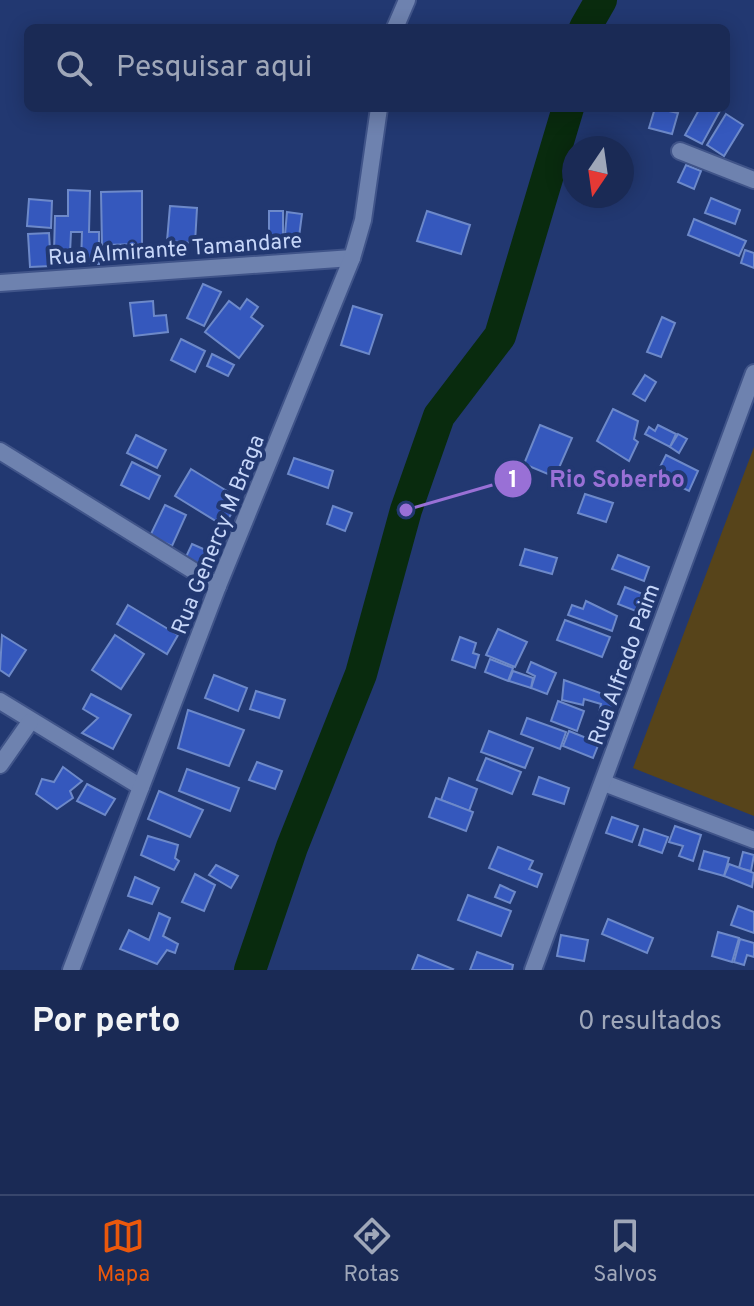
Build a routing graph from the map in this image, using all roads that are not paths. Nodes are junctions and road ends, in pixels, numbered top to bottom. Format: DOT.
graph roads {
  1 [pos="407,0"];
  2 [pos="397,24"];
  3 [pos="378,112"];
  4 [pos="680,151"];
  5 [pos="754,180"];
  6 [pos="352,258"];
  7 [pos="0,283"];
  8 [pos="754,373"];
  9 [pos="0,451"];
  10 [pos="218,586"];
  11 [pos="0,701"];
  12 [pos="30,722"];
  13 [pos="0,765"];
  14 [pos="604,783"];
  15 [pos="141,787"];
  16 [pos="754,840"];
  17 [pos="71,970"];
  18 [pos="533,970"];
  1 -- 2 [label="street"];
  3 -- 6 [label="street, Rua Genercy M Braga"];
  4 -- 5 [label="street"];
  6 -- 7 [label="street, Rua Almirante Tamandare"];
  6 -- 10 [label="street, Rua Genercy M Braga"];
  8 -- 14 [label="street, Rua Alfredo Paim"];
  9 -- 10 [label="street"];
  10 -- 15 [label="street, Rua Genercy M Braga"];
  11 -- 12 [label="street"];
  12 -- 13 [label="street"];
  12 -- 15 [label="street"];
  14 -- 16 [label="street"];
  14 -- 18 [label="street, Rua Alfredo Paim"];
  15 -- 17 [label="street, Rua Genercy M Braga"];
}
